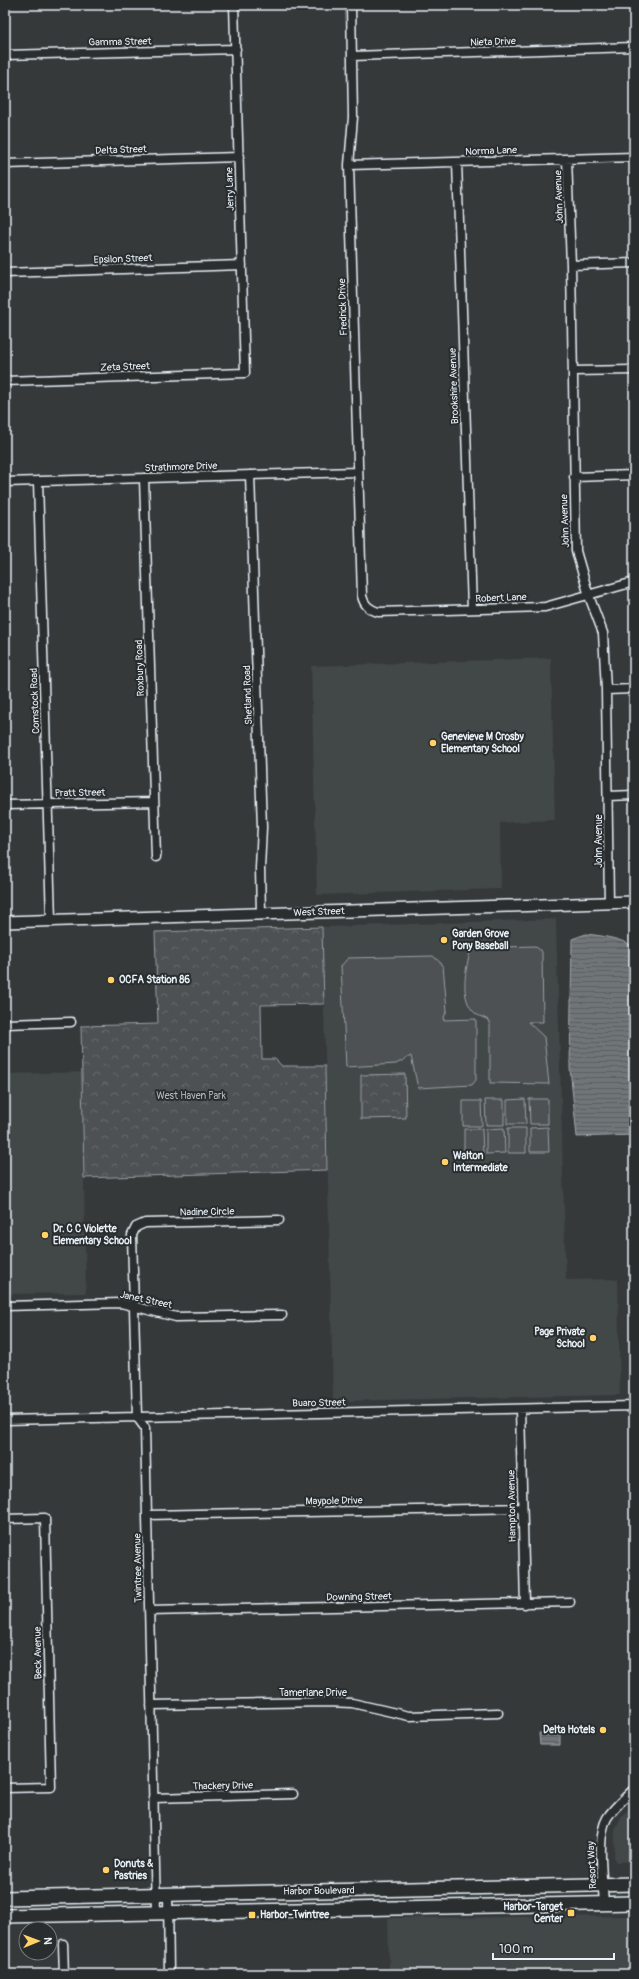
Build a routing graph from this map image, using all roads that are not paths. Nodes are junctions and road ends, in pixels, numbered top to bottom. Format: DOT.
graph roads {
  1 [pos="234,5"];
  2 [pos="351,5"];
  3 [pos="634,47"];
  4 [pos="236,49"];
  5 [pos="5,55"];
  6 [pos="352,56"];
  7 [pos="239,156"];
  8 [pos="634,158"];
  9 [pos="567,159"];
  10 [pos="457,162"];
  11 [pos="5,164"];
  12 [pos="349,165"];
  13 [pos="634,263"];
  14 [pos="242,265"];
  15 [pos="571,265"];
  16 [pos="5,273"];
  17 [pos="634,370"];
  18 [pos="573,371"];
  19 [pos="245,373"];
  20 [pos="5,380"];
  21 [pos="358,472"];
  22 [pos="634,475"];
  23 [pos="250,476"];
  24 [pos="574,477"];
  25 [pos="144,478"];
  26 [pos="38,481"];
  27 [pos="5,482"];
  28 [pos="634,582"];
  29 [pos="589,596"];
  30 [pos="367,607"];
  31 [pos="472,609"];
  32 [pos="634,689"];
  33 [pos="606,690"];
  34 [pos="634,795"];
  35 [pos="608,796"];
  36 [pos="154,802"];
  37 [pos="48,803"];
  38 [pos="5,805"];
  39 [pos="156,857"];
  40 [pos="634,902"];
  41 [pos="609,903"];
  42 [pos="261,913"];
  43 [pos="51,920"];
  44 [pos="5,922"];
  45 [pos="71,1022"];
  46 [pos="5,1024"];
  47 [pos="279,1220"];
  48 [pos="136,1227"];
  49 [pos="5,1306"];
  50 [pos="134,1306"];
  51 [pos="282,1315"];
  52 [pos="634,1406"];
  53 [pos="520,1409"];
  54 [pos="137,1417"];
  55 [pos="5,1420"];
  56 [pos="522,1508"];
  57 [pos="147,1515"];
  58 [pos="5,1519"];
  59 [pos="570,1602"];
  60 [pos="524,1604"];
  61 [pos="149,1611"];
  62 [pos="151,1705"];
  63 [pos="498,1713"];
  64 [pos="5,1788"];
  65 [pos="634,1789"];
  66 [pos="293,1794"];
  67 [pos="153,1798"];
  68 [pos="604,1884"];
  69 [pos="634,1884"];
  70 [pos="354,1890"];
  71 [pos="162,1895"];
  72 [pos="5,1898"];
  73 [pos="634,1903"];
  74 [pos="604,1904"];
  75 [pos="354,1909"];
  76 [pos="162,1912"];
  77 [pos="5,1916"];
  78 [pos="63,1944"];
  79 [pos="64,1974"];
  80 [pos="170,1974"];
  1 -- 4 [label="street, Jerry Lane"];
  2 -- 6 [label="street, Fredrick Drive"];
  3 -- 6 [label="street, Nieta Drive"];
  4 -- 5 [label="street, Gamma Street"];
  4 -- 7 [label="street, Jerry Lane"];
  6 -- 12 [label="street, Fredrick Drive"];
  7 -- 11 [label="street, Delta Street"];
  7 -- 14 [label="street, Jerry Lane"];
  8 -- 9 [label="street, Norma Lane"];
  9 -- 10 [label="street, Norma Lane"];
  9 -- 15 [label="street, John Avenue"];
  10 -- 12 [label="street, Norma Lane"];
  10 -- 31 [label="street, Brookshire Avenue"];
  12 -- 21 [label="street, Fredrick Drive"];
  13 -- 15 [label="street"];
  14 -- 16 [label="street, Epsilon Street"];
  14 -- 19 [label="street, Jerry Lane"];
  15 -- 18 [label="street, John Avenue"];
  17 -- 18 [label="street"];
  18 -- 24 [label="street, John Avenue"];
  19 -- 20 [label="street, Zeta Street"];
  21 -- 23 [label="street, Strathmore Drive"];
  21 -- 30 [label="street, Fredrick Drive"];
  22 -- 24 [label="street"];
  23 -- 25 [label="street, Strathmore Drive"];
  23 -- 42 [label="street, Shetland Road"];
  24 -- 29 [label="street, John Avenue"];
  25 -- 26 [label="street, Strathmore Drive"];
  25 -- 36 [label="street, Roxbury Road"];
  26 -- 27 [label="street, Strathmore Drive"];
  26 -- 37 [label="street, Comstock Road"];
  28 -- 29 [label="street, Robert Lane"];
  29 -- 31 [label="street, Robert Lane"];
  29 -- 33 [label="street, John Avenue"];
  30 -- 31 [label="street, Robert Lane"];
  32 -- 33 [label="street"];
  33 -- 35 [label="street, John Avenue"];
  34 -- 35 [label="street"];
  35 -- 41 [label="street, John Avenue"];
  36 -- 37 [label="street, Pratt Street"];
  36 -- 39 [label="street, Roxbury Road"];
  37 -- 38 [label="street, Pratt Street"];
  37 -- 43 [label="street, Comstock Road"];
  40 -- 41 [label="main road, West Street"];
  41 -- 42 [label="main road, West Street"];
  42 -- 43 [label="main road, West Street"];
  43 -- 44 [label="main road, West Street"];
  45 -- 46 [label="street"];
  47 -- 48 [label="street, Nadine Circle"];
  48 -- 50 [label="street, Twintree Avenue"];
  49 -- 50 [label="street, Janet Street"];
  50 -- 51 [label="street, Janet Street"];
  50 -- 54 [label="street, Twintree Avenue"];
  52 -- 53 [label="street, Buaro Street"];
  53 -- 54 [label="street, Buaro Street"];
  53 -- 56 [label="street, Hampton Avenue"];
  54 -- 55 [label="street, Buaro Street"];
  54 -- 57 [label="street, Twintree Avenue"];
  56 -- 57 [label="street, Maypole Drive"];
  56 -- 60 [label="street, Hampton Avenue"];
  57 -- 61 [label="street, Twintree Avenue"];
  58 -- 64 [label="street, Beck Avenue"];
  59 -- 60 [label="street, Downing Street"];
  60 -- 61 [label="street, Downing Street"];
  61 -- 62 [label="street, Twintree Avenue"];
  62 -- 63 [label="street, Tamerlane Drive"];
  62 -- 67 [label="street, Twintree Avenue"];
  65 -- 68 [label="street, Resort Way"];
  66 -- 67 [label="street, Thackery Drive"];
  67 -- 71 [label="street, Twintree Avenue"];
  68 -- 69 [label="main road, Harbor Boulevard"];
  68 -- 70 [label="main road, Harbor Boulevard"];
  68 -- 74 [label="street, Resort Way"];
  70 -- 71 [label="main road, Harbor Boulevard"];
  70 -- 75 [label="main road"];
  71 -- 72 [label="main road, Harbor Boulevard"];
  71 -- 76 [label="street, Twintree Avenue"];
  71 -- 76 [label="street"];
  73 -- 74 [label="main road, Harbor Boulevard"];
  74 -- 75 [label="main road, Harbor Boulevard"];
  75 -- 76 [label="main road, Harbor Boulevard"];
  76 -- 77 [label="main road, Harbor Boulevard"];
  76 -- 80 [label="street"];
  78 -- 79 [label="street"];
}
